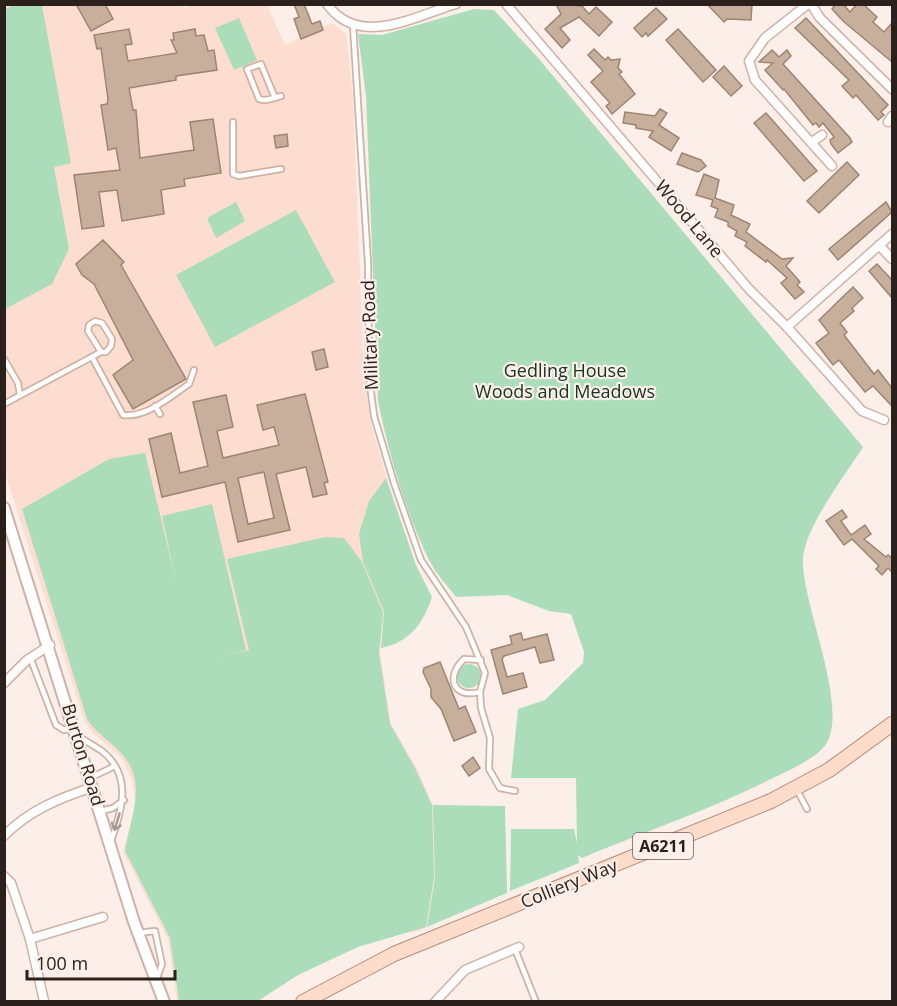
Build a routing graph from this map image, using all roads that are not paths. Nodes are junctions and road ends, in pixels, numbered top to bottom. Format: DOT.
graph roads {
  1 [pos="327,4"];
  2 [pos="456,4"];
  3 [pos="506,4"];
  4 [pos="809,4"];
  5 [pos="353,25"];
  6 [pos="892,89"];
  7 [pos="278,97"];
  8 [pos="233,122"];
  9 [pos="822,135"];
  10 [pos="812,142"];
  11 [pos="832,166"];
  12 [pos="281,169"];
  13 [pos="892,234"];
  14 [pos="879,245"];
  15 [pos="892,259"];
  16 [pos="787,327"];
  17 [pos="101,352"];
  18 [pos="92,357"];
  19 [pos="4,359"];
  20 [pos="194,370"];
  21 [pos="20,395"];
  22 [pos="4,404"];
  23 [pos="155,405"];
  24 [pos="160,414"];
  25 [pos="884,420"];
  26 [pos="4,508"];
  27 [pos="50,645"];
  28 [pos="30,657"];
  29 [pos="481,660"];
  30 [pos="4,683"];
  31 [pos="480,692"];
  32 [pos="892,724"];
  33 [pos="76,730"];
  34 [pos="115,766"];
  35 [pos="92,782"];
  36 [pos="796,789"];
  37 [pos="515,791"];
  38 [pos="124,800"];
  39 [pos="807,809"];
  40 [pos="101,811"];
  41 [pos="4,836"];
  42 [pos="110,844"];
  43 [pos="4,876"];
  44 [pos="103,917"];
  45 [pos="138,933"];
  46 [pos="30,939"];
  47 [pos="517,948"];
  48 [pos="155,981"];
  49 [pos="44,1001"];
  50 [pos="164,1002"];
  51 [pos="303,1002"];
  52 [pos="435,1002"];
  53 [pos="536,1002"];
  1 -- 5 [label="street"];
  2 -- 5 [label="street"];
  3 -- 16 [label="street, Wood Lane"];
  4 -- 6 [label="street"];
  4 -- 10 [label="street"];
  5 -- 29 [label="lane, Military Road"];
  7 -- 7 [label="lane"];
  8 -- 12 [label="lane"];
  9 -- 10 [label="street"];
  10 -- 11 [label="street"];
  13 -- 14 [label="street"];
  14 -- 15 [label="street"];
  14 -- 16 [label="street"];
  16 -- 25 [label="street, Wood Lane"];
  17 -- 17 [label="lane"];
  17 -- 18 [label="lane"];
  18 -- 21 [label="lane"];
  18 -- 23 [label="lane"];
  19 -- 21 [label="lane"];
  20 -- 23 [label="lane"];
  21 -- 22 [label="lane"];
  23 -- 24 [label="lane"];
  26 -- 27 [label="street, Burton Road"];
  27 -- 28 [label="street"];
  27 -- 33 [label="street, Burton Road"];
  28 -- 30 [label="street"];
  28 -- 33 [label="lane"];
  29 -- 31 [label="lane, Military Road"];
  29 -- 31 [label="lane"];
  31 -- 37 [label="lane, Military Road"];
  32 -- 36 [label="main road, Colliery Way / A6211"];
  33 -- 34 [label="lane"];
  33 -- 35 [label="street, Burton Road"];
  34 -- 35 [label="lane"];
  34 -- 38 [label="lane"];
  35 -- 40 [label="street, Burton Road"];
  35 -- 41 [label="street"];
  36 -- 39 [label="lane"];
  36 -- 51 [label="main road, Colliery Way / A6211"];
  38 -- 40 [label="lane"];
  38 -- 42 [label="lane, one-way"];
  40 -- 42 [label="street, Burton Road"];
  42 -- 45 [label="street, Burton Road"];
  43 -- 46 [label="street"];
  44 -- 46 [label="street"];
  45 -- 48 [label="street, Burton Road"];
  45 -- 48 [label="lane"];
  46 -- 49 [label="street"];
  47 -- 52 [label="street"];
  47 -- 53 [label="lane"];
  48 -- 50 [label="street, Burton Road"];
}
